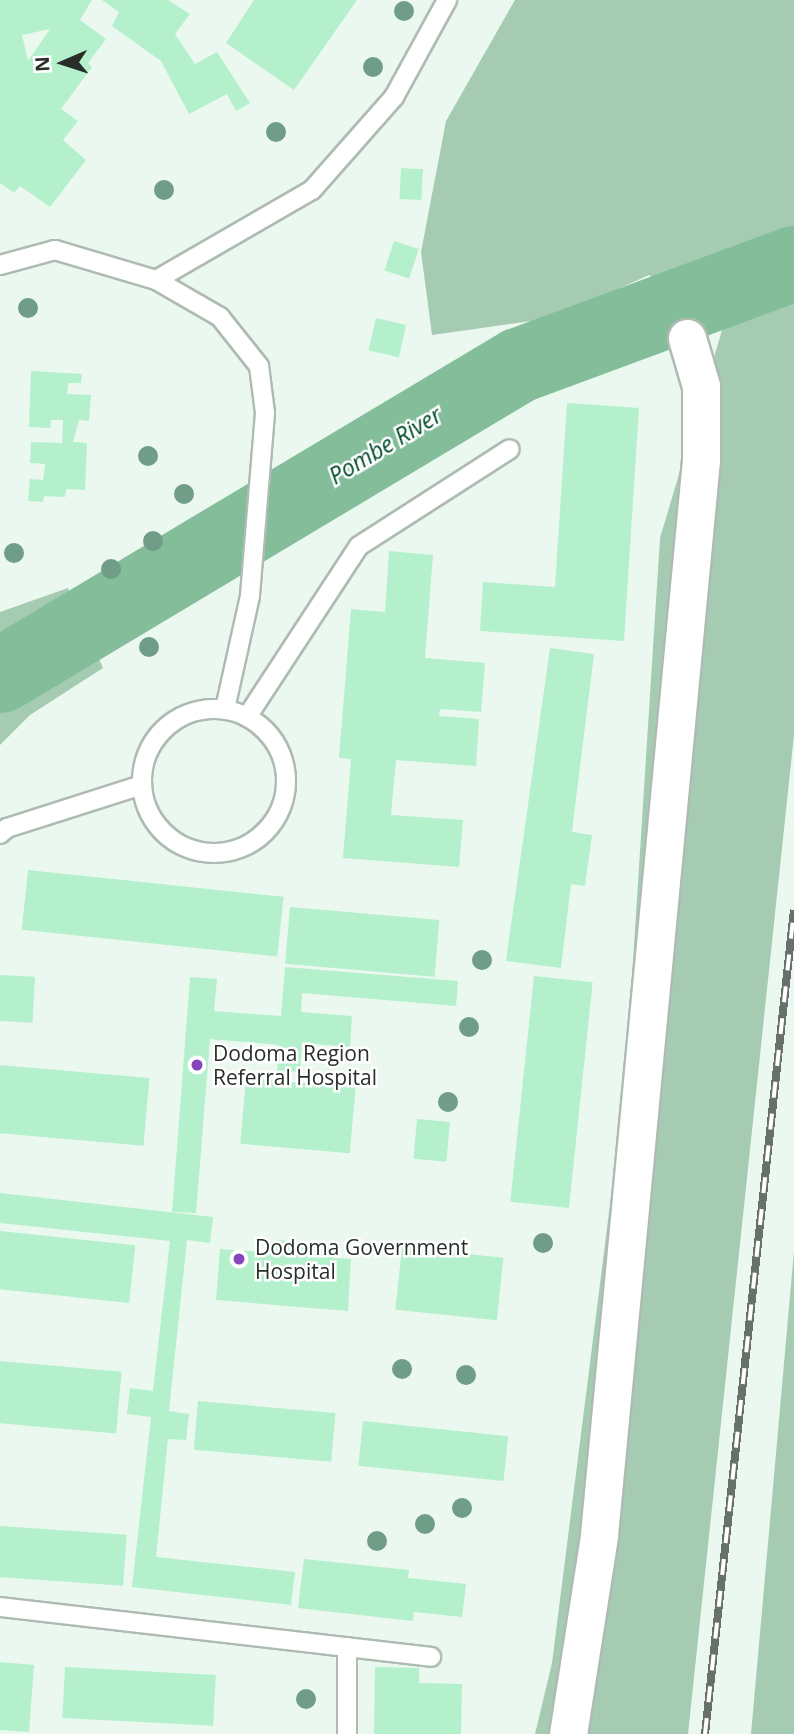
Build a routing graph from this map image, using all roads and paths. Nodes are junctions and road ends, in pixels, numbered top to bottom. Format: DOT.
graph roads {
  1 [pos="447,0"];
  2 [pos="0,265"];
  3 [pos="156,280"];
  4 [pos="687,338"];
  5 [pos="510,449"];
  6 [pos="225,709"];
  7 [pos="247,716"];
  8 [pos="142,785"];
  9 [pos="0,834"];
  10 [pos="0,1607"];
  11 [pos="347,1647"];
  12 [pos="431,1657"];
  13 [pos="347,1734"];
  14 [pos="568,1734"];
  1 -- 3 [label="lane"];
  2 -- 3 [label="lane"];
  3 -- 6 [label="lane"];
  4 -- 14 [label="street"];
  5 -- 7 [label="lane"];
  6 -- 7 [label="lane"];
  6 -- 8 [label="lane"];
  7 -- 8 [label="lane"];
  8 -- 9 [label="lane"];
  10 -- 11 [label="lane"];
  11 -- 12 [label="lane"];
  11 -- 13 [label="lane"];
}
